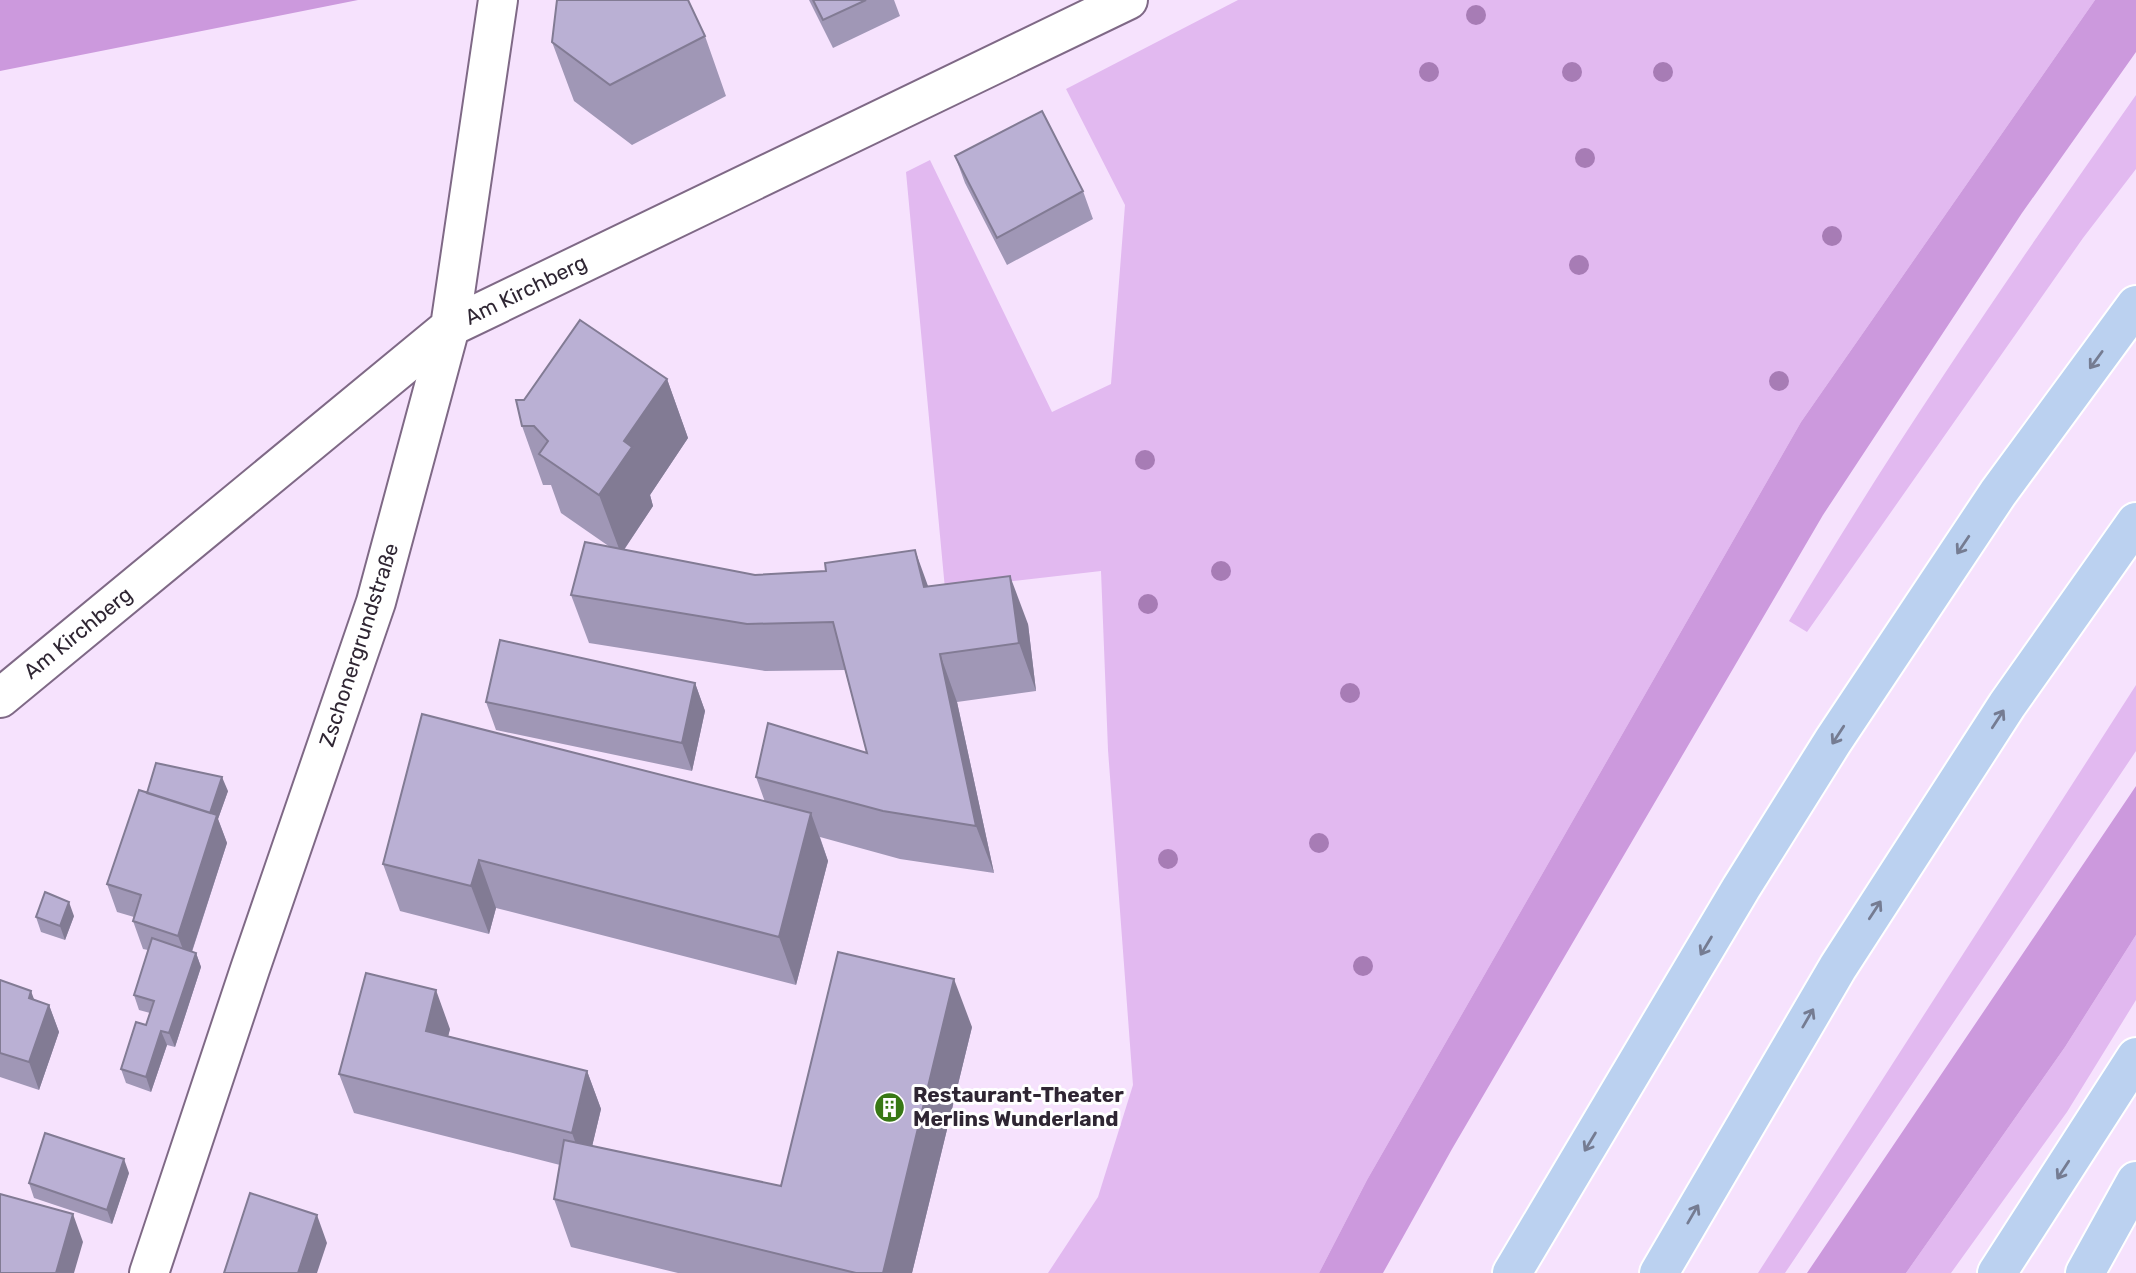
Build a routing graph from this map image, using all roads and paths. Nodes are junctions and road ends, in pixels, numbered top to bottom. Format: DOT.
graph roads {
  1 [pos="498,0"];
  2 [pos="1128,0"];
  3 [pos="2136,305"];
  4 [pos="450,327"];
  5 [pos="2136,522"];
  6 [pos="0,698"];
  7 [pos="2136,1057"];
  8 [pos="2136,1181"];
  9 [pos="149,1273"];
  10 [pos="1511,1273"];
  11 [pos="1659,1273"];
  12 [pos="1997,1273"];
  13 [pos="2085,1273"];
  1 -- 4 [label="street, Zschonergrundstraße"];
  2 -- 4 [label="street, Am Kirchberg"];
  3 -- 10 [label="highway, one-way"];
  4 -- 6 [label="street, Am Kirchberg"];
  4 -- 9 [label="street, Zschonergrundstraße"];
  11 -- 5 [label="highway, one-way"];
  7 -- 12 [label="highway, one-way"];
  8 -- 13 [label="highway"];
}
